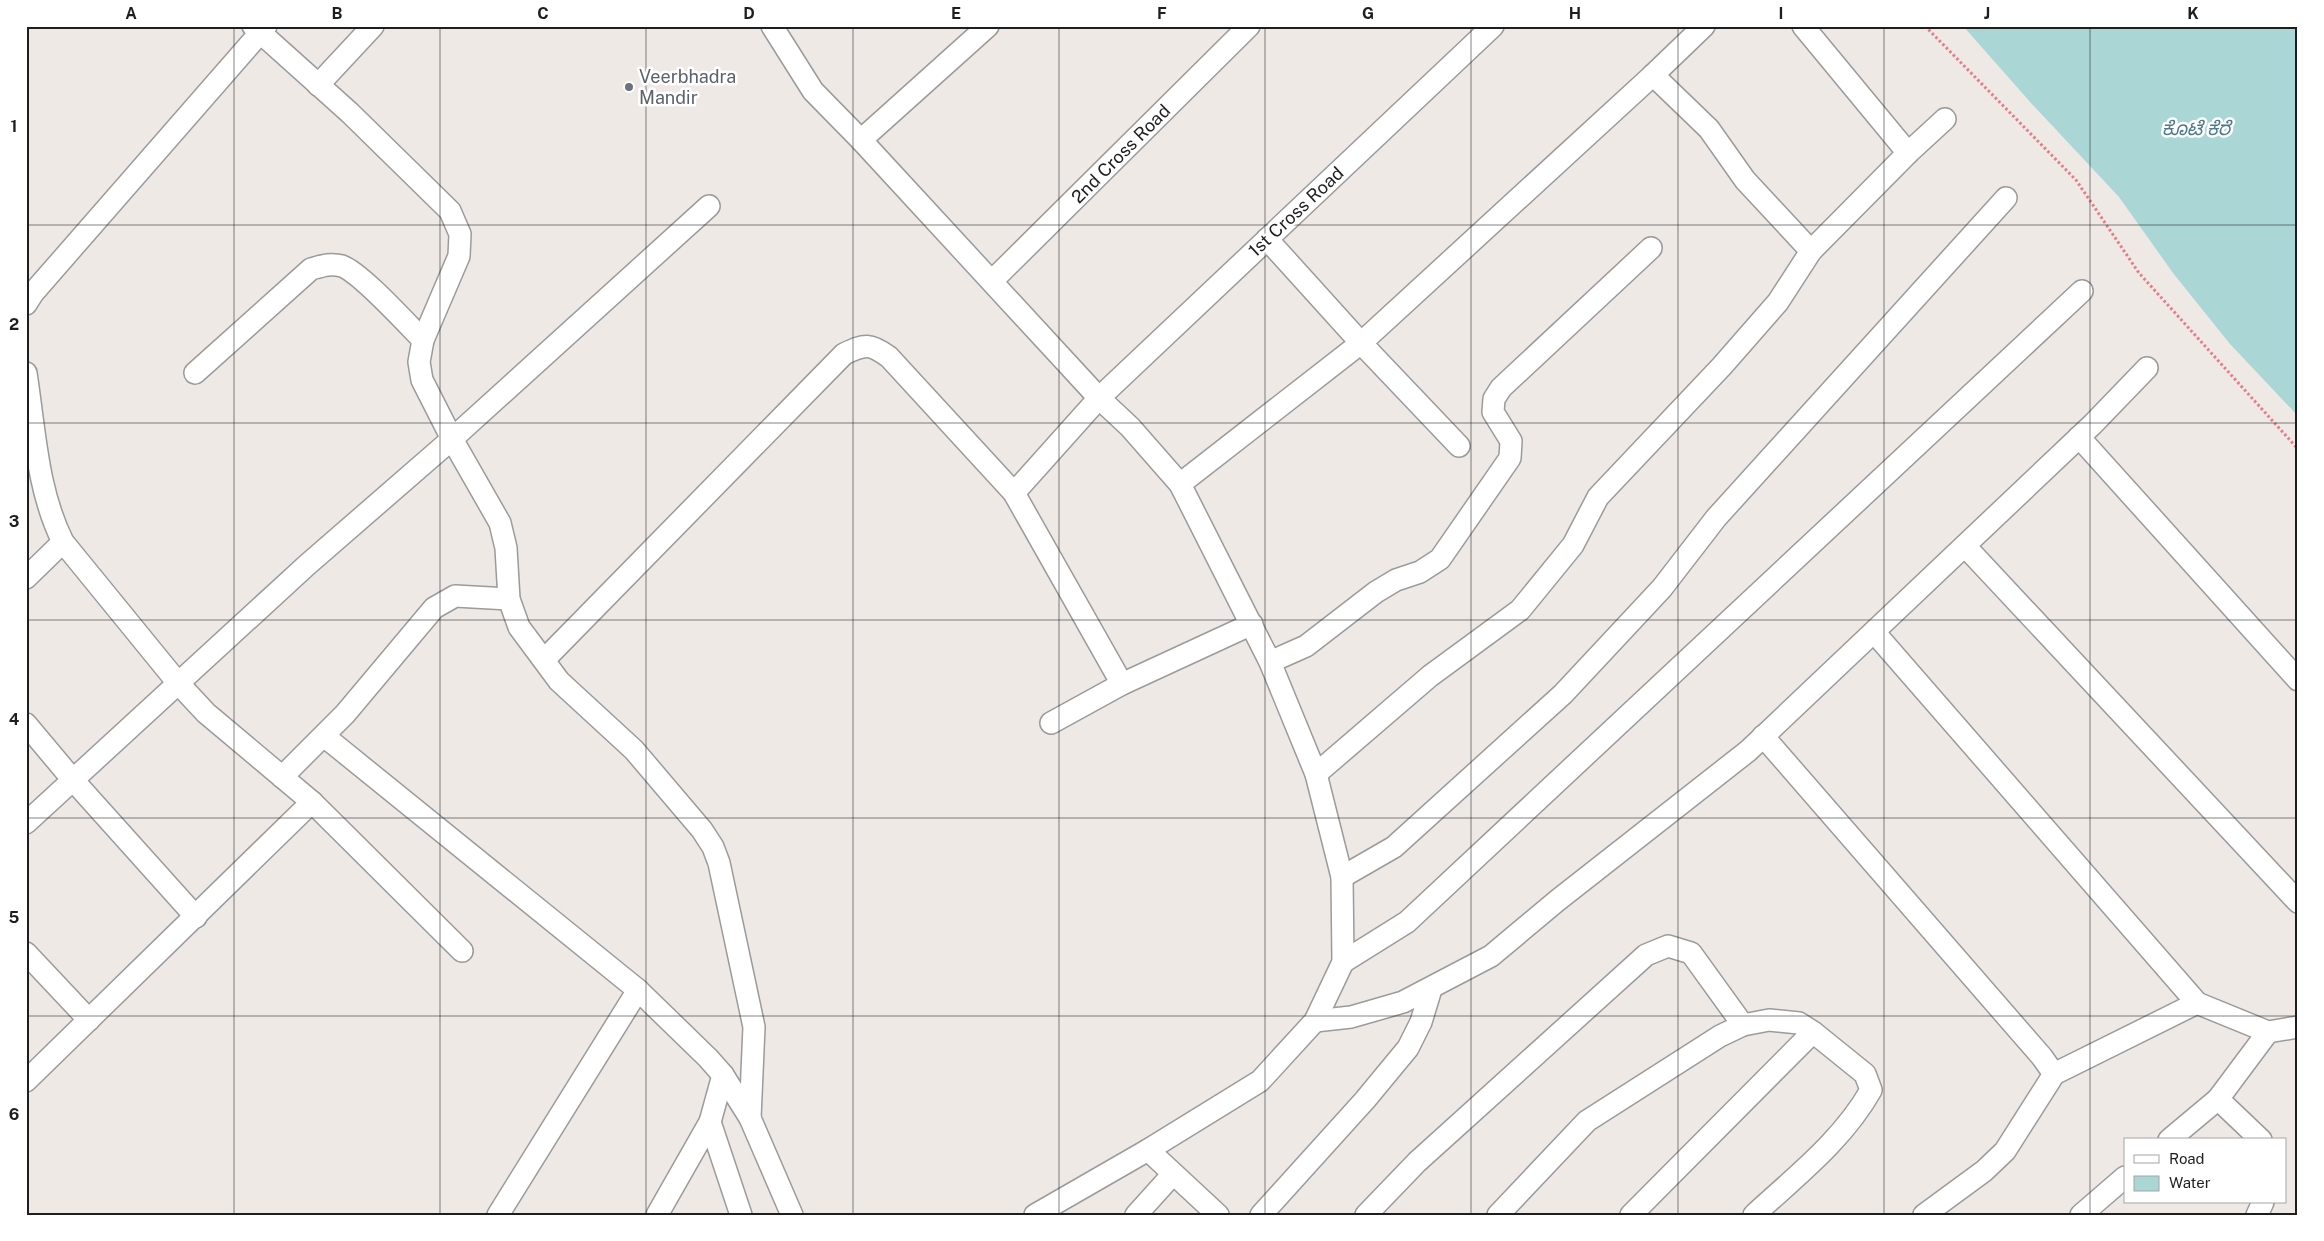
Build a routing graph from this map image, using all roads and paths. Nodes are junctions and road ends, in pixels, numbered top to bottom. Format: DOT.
graph roads {
  1 [pos="373,26"];
  2 [pos="772,26"];
  3 [pos="988,26"];
  4 [pos="1249,26"];
  5 [pos="1493,26"];
  6 [pos="1704,26"];
  7 [pos="1803,26"];
  8 [pos="1925,26"];
  9 [pos="260,29"];
  10 [pos="1653,75"];
  11 [pos="318,85"];
  12 [pos="1946,118"];
  13 [pos="861,140"];
  14 [pos="1908,153"];
  15 [pos="2006,198"];
  16 [pos="708,206"];
  17 [pos="1267,240"];
  18 [pos="1651,248"];
  19 [pos="1811,251"];
  20 [pos="992,281"];
  21 [pos="2082,291"];
  22 [pos="26,304"];
  23 [pos="423,340"];
  24 [pos="1361,343"];
  25 [pos="2147,368"];
  26 [pos="26,373"];
  27 [pos="195,373"];
  28 [pos="1099,398"];
  29 [pos="2079,437"];
  30 [pos="452,439"];
  31 [pos="1459,446"];
  32 [pos="2298,449"];
  33 [pos="1180,484"];
  34 [pos="1014,493"];
  35 [pos="64,542"];
  36 [pos="1965,546"];
  37 [pos="26,578"];
  38 [pos="510,599"];
  39 [pos="1252,624"];
  40 [pos="1874,632"];
  41 [pos="544,660"];
  42 [pos="1270,662"];
  43 [pos="2298,680"];
  44 [pos="178,683"];
  45 [pos="1122,684"];
  46 [pos="1051,723"];
  47 [pos="26,724"];
  48 [pos="324,736"];
  49 [pos="1764,736"];
  50 [pos="1316,774"];
  51 [pos="282,777"];
  52 [pos="73,780"];
  53 [pos="312,802"];
  54 [pos="26,823"];
  55 [pos="1342,877"];
  56 [pos="2298,902"];
  57 [pos="196,917"];
  58 [pos="462,951"];
  59 [pos="26,953"];
  60 [pos="1343,962"];
  61 [pos="1431,989"];
  62 [pos="638,990"];
  63 [pos="2197,1003"];
  64 [pos="90,1020"];
  65 [pos="1315,1021"];
  66 [pos="1743,1025"];
  67 [pos="2298,1027"];
  68 [pos="1813,1032"];
  69 [pos="2268,1032"];
  70 [pos="2054,1074"];
  71 [pos="723,1075"];
  72 [pos="26,1081"];
  73 [pos="2218,1098"];
  74 [pos="750,1118"];
  75 [pos="710,1122"];
  76 [pos="2171,1138"];
  77 [pos="2259,1138"];
  78 [pos="1148,1150"];
  79 [pos="1174,1174"];
  80 [pos="2124,1178"];
  81 [pos="498,1215"];
  82 [pos="657,1215"];
  83 [pos="741,1215"];
  84 [pos="792,1215"];
  85 [pos="1035,1215"];
  86 [pos="1136,1215"];
  87 [pos="1218,1215"];
  88 [pos="1261,1215"];
  89 [pos="1366,1215"];
  90 [pos="1498,1215"];
  91 [pos="1631,1215"];
  92 [pos="1754,1215"];
  93 [pos="1924,1215"];
  94 [pos="2081,1215"];
  1 -- 11 [label="street"];
  2 -- 13 [label="street"];
  3 -- 13 [label="street"];
  4 -- 20 [label="street, 2nd Cross Road"];
  5 -- 17 [label="street, 1st Cross Road"];
  6 -- 10 [label="street"];
  7 -- 14 [label="street"];
  8 -- 32 [label="path"];
  9 -- 11 [label="street"];
  9 -- 22 [label="street"];
  10 -- 19 [label="street"];
  10 -- 24 [label="street"];
  11 -- 23 [label="street"];
  12 -- 14 [label="street"];
  13 -- 20 [label="street"];
  14 -- 19 [label="street"];
  15 -- 55 [label="street"];
  16 -- 30 [label="street"];
  17 -- 24 [label="street"];
  17 -- 28 [label="street, 1st Cross Road"];
  18 -- 42 [label="street"];
  19 -- 50 [label="street"];
  20 -- 28 [label="street"];
  21 -- 60 [label="street"];
  23 -- 27 [label="street"];
  23 -- 30 [label="street"];
  24 -- 31 [label="street"];
  24 -- 33 [label="street"];
  25 -- 29 [label="street"];
  26 -- 35 [label="street"];
  28 -- 33 [label="street"];
  28 -- 34 [label="street, 1st Cross Road"];
  29 -- 36 [label="street"];
  29 -- 43 [label="street"];
  30 -- 38 [label="street"];
  30 -- 44 [label="street"];
  33 -- 39 [label="street"];
  34 -- 41 [label="street"];
  34 -- 45 [label="street"];
  35 -- 37 [label="street"];
  35 -- 44 [label="street"];
  36 -- 40 [label="street"];
  36 -- 56 [label="street"];
  38 -- 41 [label="street"];
  38 -- 48 [label="street"];
  39 -- 42 [label="street"];
  39 -- 45 [label="street"];
  40 -- 49 [label="street"];
  40 -- 63 [label="street"];
  41 -- 74 [label="street"];
  42 -- 50 [label="street"];
  44 -- 51 [label="street"];
  44 -- 52 [label="street"];
  45 -- 46 [label="street"];
  47 -- 52 [label="street"];
  48 -- 51 [label="street"];
  48 -- 62 [label="street"];
  49 -- 61 [label="street"];
  49 -- 70 [label="street"];
  50 -- 55 [label="street"];
  51 -- 53 [label="street"];
  52 -- 54 [label="street"];
  52 -- 57 [label="street"];
  53 -- 57 [label="street"];
  53 -- 58 [label="street"];
  55 -- 60 [label="street"];
  57 -- 64 [label="street"];
  59 -- 64 [label="street"];
  60 -- 65 [label="street"];
  61 -- 65 [label="street"];
  61 -- 88 [label="street"];
  62 -- 71 [label="street"];
  62 -- 81 [label="street"];
  63 -- 69 [label="street"];
  63 -- 70 [label="street"];
  64 -- 72 [label="street"];
  65 -- 78 [label="street"];
  66 -- 68 [label="street"];
  66 -- 89 [label="street"];
  66 -- 90 [label="street"];
  67 -- 69 [label="street"];
  68 -- 91 [label="street"];
  68 -- 92 [label="street"];
  69 -- 73 [label="street"];
  70 -- 93 [label="street"];
  71 -- 74 [label="street"];
  71 -- 75 [label="street"];
  73 -- 76 [label="street"];
  73 -- 77 [label="street"];
  74 -- 84 [label="street"];
  75 -- 82 [label="street"];
  75 -- 83 [label="street"];
  78 -- 79 [label="street"];
  78 -- 85 [label="street"];
  79 -- 86 [label="street"];
  79 -- 87 [label="street"];
  80 -- 94 [label="street"];
}
